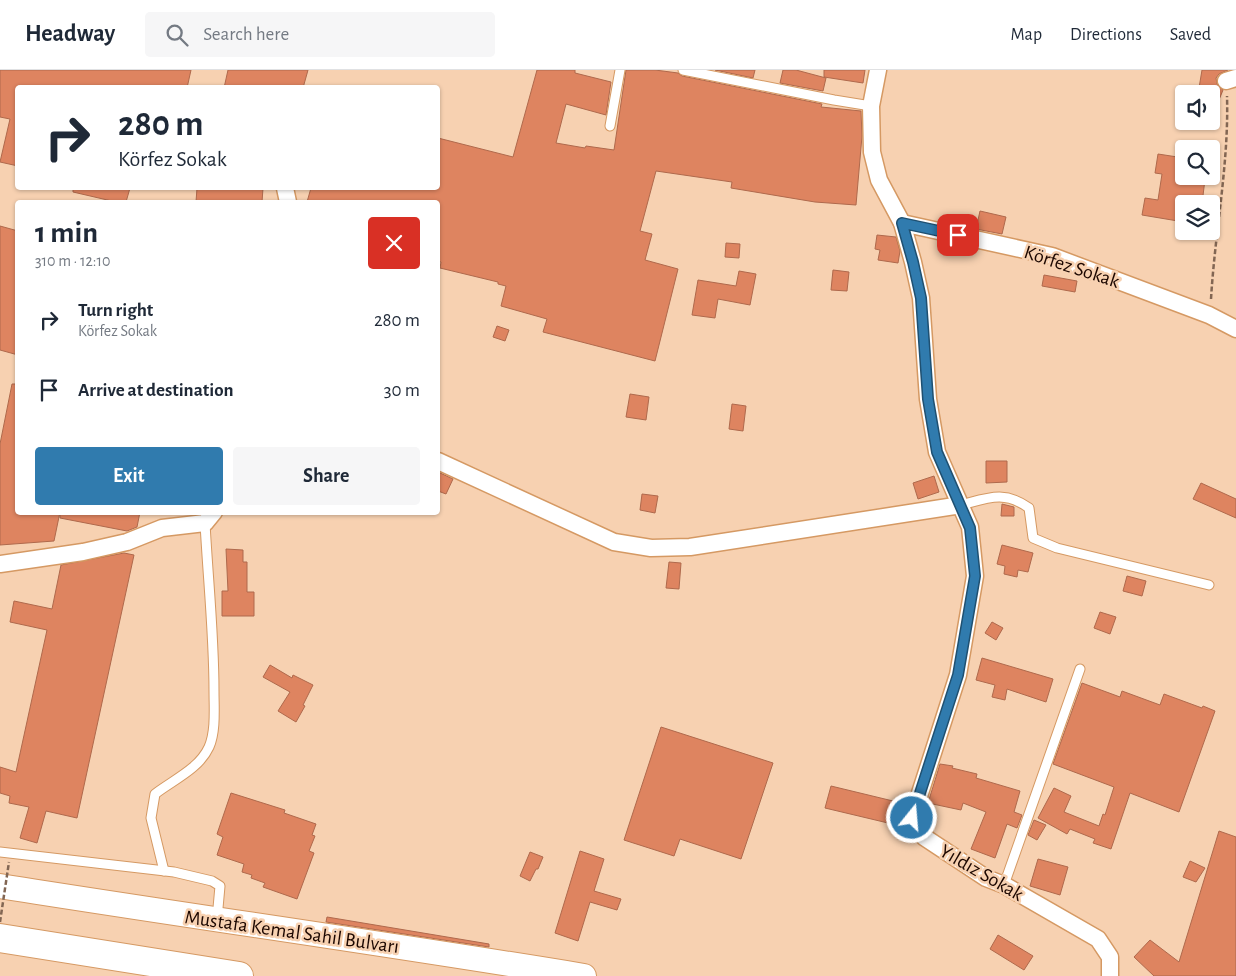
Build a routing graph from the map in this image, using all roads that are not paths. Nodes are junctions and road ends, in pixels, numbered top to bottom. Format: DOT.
graph roads {
  1 [pos="620,70"];
  2 [pos="683,70"];
  3 [pos="878,70"];
  4 [pos="871,106"];
  5 [pos="610,126"];
  6 [pos="902,223"];
  7 [pos="1236,329"];
  8 [pos="440,462"];
  9 [pos="961,505"];
  10 [pos="210,518"];
  11 [pos="0,564"];
  12 [pos="1209,585"];
  13 [pos="1080,669"];
  14 [pos="0,852"];
  15 [pos="164,871"];
  16 [pos="1004,885"];
  17 [pos="0,886"];
  18 [pos="217,920"];
  19 [pos="0,938"];
  20 [pos="239,976"];
  21 [pos="584,976"];
  22 [pos="1110,976"];
  1 -- 5 [label="lane"];
  2 -- 4 [label="lane"];
  3 -- 4 [label="street, Yıldız Sokak"];
  4 -- 6 [label="street, Yıldız Sokak"];
  6 -- 7 [label="street, Körfez Sokak"];
  6 -- 9 [label="street, Yıldız Sokak"];
  8 -- 9 [label="street"];
  9 -- 12 [label="lane"];
  9 -- 16 [label="street, Yıldız Sokak"];
  10 -- 11 [label="street"];
  10 -- 15 [label="lane"];
  13 -- 16 [label="lane"];
  14 -- 15 [label="lane"];
  15 -- 18 [label="lane"];
  16 -- 22 [label="street, Yıldız Sokak"];
  17 -- 18 [label="main road, Mustafa Kemal Sahil Bulvarı"];
  18 -- 21 [label="main road, Mustafa Kemal Sahil Bulvarı"];
  19 -- 20 [label="highway"];
}
